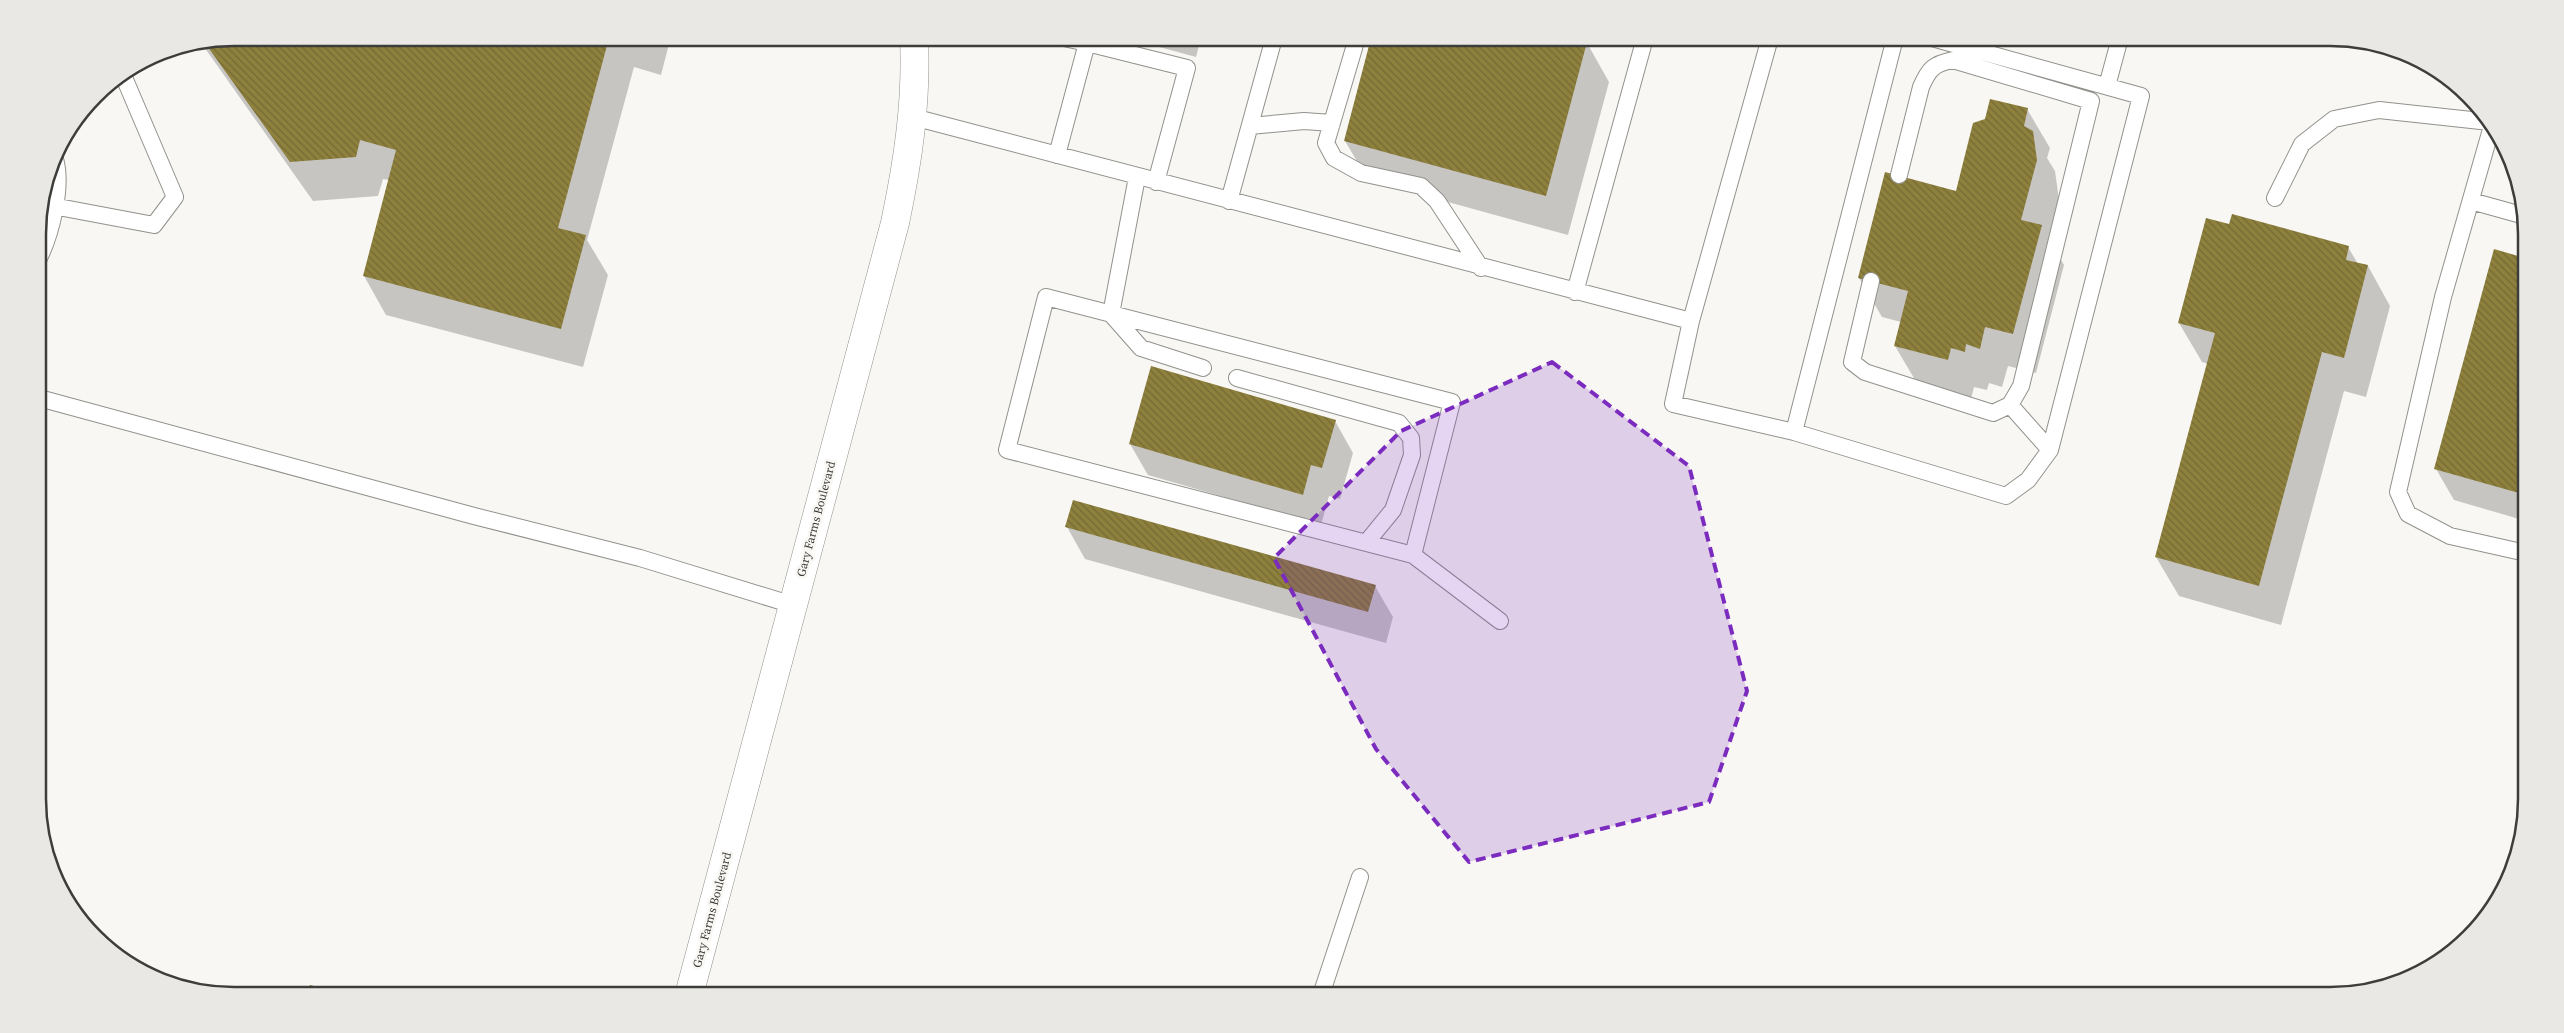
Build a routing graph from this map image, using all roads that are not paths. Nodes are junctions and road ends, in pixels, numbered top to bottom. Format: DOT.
graph roads {
  1 [pos="914,46"];
  2 [pos="1085,46"];
  3 [pos="1098,46"];
  4 [pos="1272,46"];
  5 [pos="1355,46"];
  6 [pos="1643,46"];
  7 [pos="1768,46"];
  8 [pos="1893,46"];
  9 [pos="1961,46"];
  10 [pos="2118,46"];
  11 [pos="126,81"];
  12 [pos="2107,86"];
  13 [pos="913,117"];
  14 [pos="2480,121"];
  15 [pos="1332,123"];
  16 [pos="1250,126"];
  17 [pos="2489,135"];
  18 [pos="1057,156"];
  19 [pos="56,173"];
  20 [pos="1900,175"];
  21 [pos="1137,177"];
  22 [pos="1156,182"];
  23 [pos="2275,198"];
  24 [pos="1229,201"];
  25 [pos="2471,201"];
  26 [pos="54,206"];
  27 [pos="2516,214"];
  28 [pos="46,244"];
  29 [pos="1481,268"];
  30 [pos="1871,281"];
  31 [pos="1575,292"];
  32 [pos="1111,314"];
  33 [pos="1691,321"];
  34 [pos="1203,368"];
  35 [pos="1237,378"];
  36 [pos="46,400"];
  37 [pos="2010,405"];
  38 [pos="1794,432"];
  39 [pos="2050,450"];
  40 [pos="1366,543"];
  41 [pos="2518,550"];
  42 [pos="1413,555"];
  43 [pos="793,605"];
  44 [pos="1500,621"];
  45 [pos="1360,877"];
  46 [pos="691,987"];
  47 [pos="1324,987"];
  1 -- 13 [label="street, Gary Farms Boulevard"];
  2 -- 18 [label="lane"];
  3 -- 22 [label="lane"];
  4 -- 16 [label="lane"];
  5 -- 15 [label="lane"];
  6 -- 31 [label="lane"];
  7 -- 33 [label="lane"];
  8 -- 38 [label="lane"];
  9 -- 12 [label="lane"];
  10 -- 12 [label="lane"];
  11 -- 26 [label="lane"];
  12 -- 39 [label="lane"];
  13 -- 18 [label="lane"];
  13 -- 43 [label="street, Gary Farms Boulevard"];
  14 -- 23 [label="lane"];
  15 -- 16 [label="lane"];
  15 -- 29 [label="lane"];
  16 -- 24 [label="lane"];
  17 -- 25 [label="lane"];
  18 -- 21 [label="lane"];
  19 -- 26 [label="lane"];
  20 -- 37 [label="lane"];
  21 -- 22 [label="lane"];
  21 -- 32 [label="lane"];
  22 -- 24 [label="lane"];
  24 -- 29 [label="lane"];
  25 -- 27 [label="lane"];
  25 -- 41 [label="lane"];
  26 -- 28 [label="lane"];
  29 -- 31 [label="lane"];
  30 -- 37 [label="lane"];
  31 -- 33 [label="lane"];
  32 -- 34 [label="lane"];
  32 -- 40 [label="lane"];
  32 -- 42 [label="lane"];
  33 -- 38 [label="lane"];
  35 -- 40 [label="lane"];
  36 -- 43 [label="lane"];
  37 -- 39 [label="lane"];
  38 -- 39 [label="lane"];
  40 -- 42 [label="lane"];
  42 -- 44 [label="lane"];
  43 -- 46 [label="street, Gary Farms Boulevard"];
  45 -- 47 [label="lane"];
}
